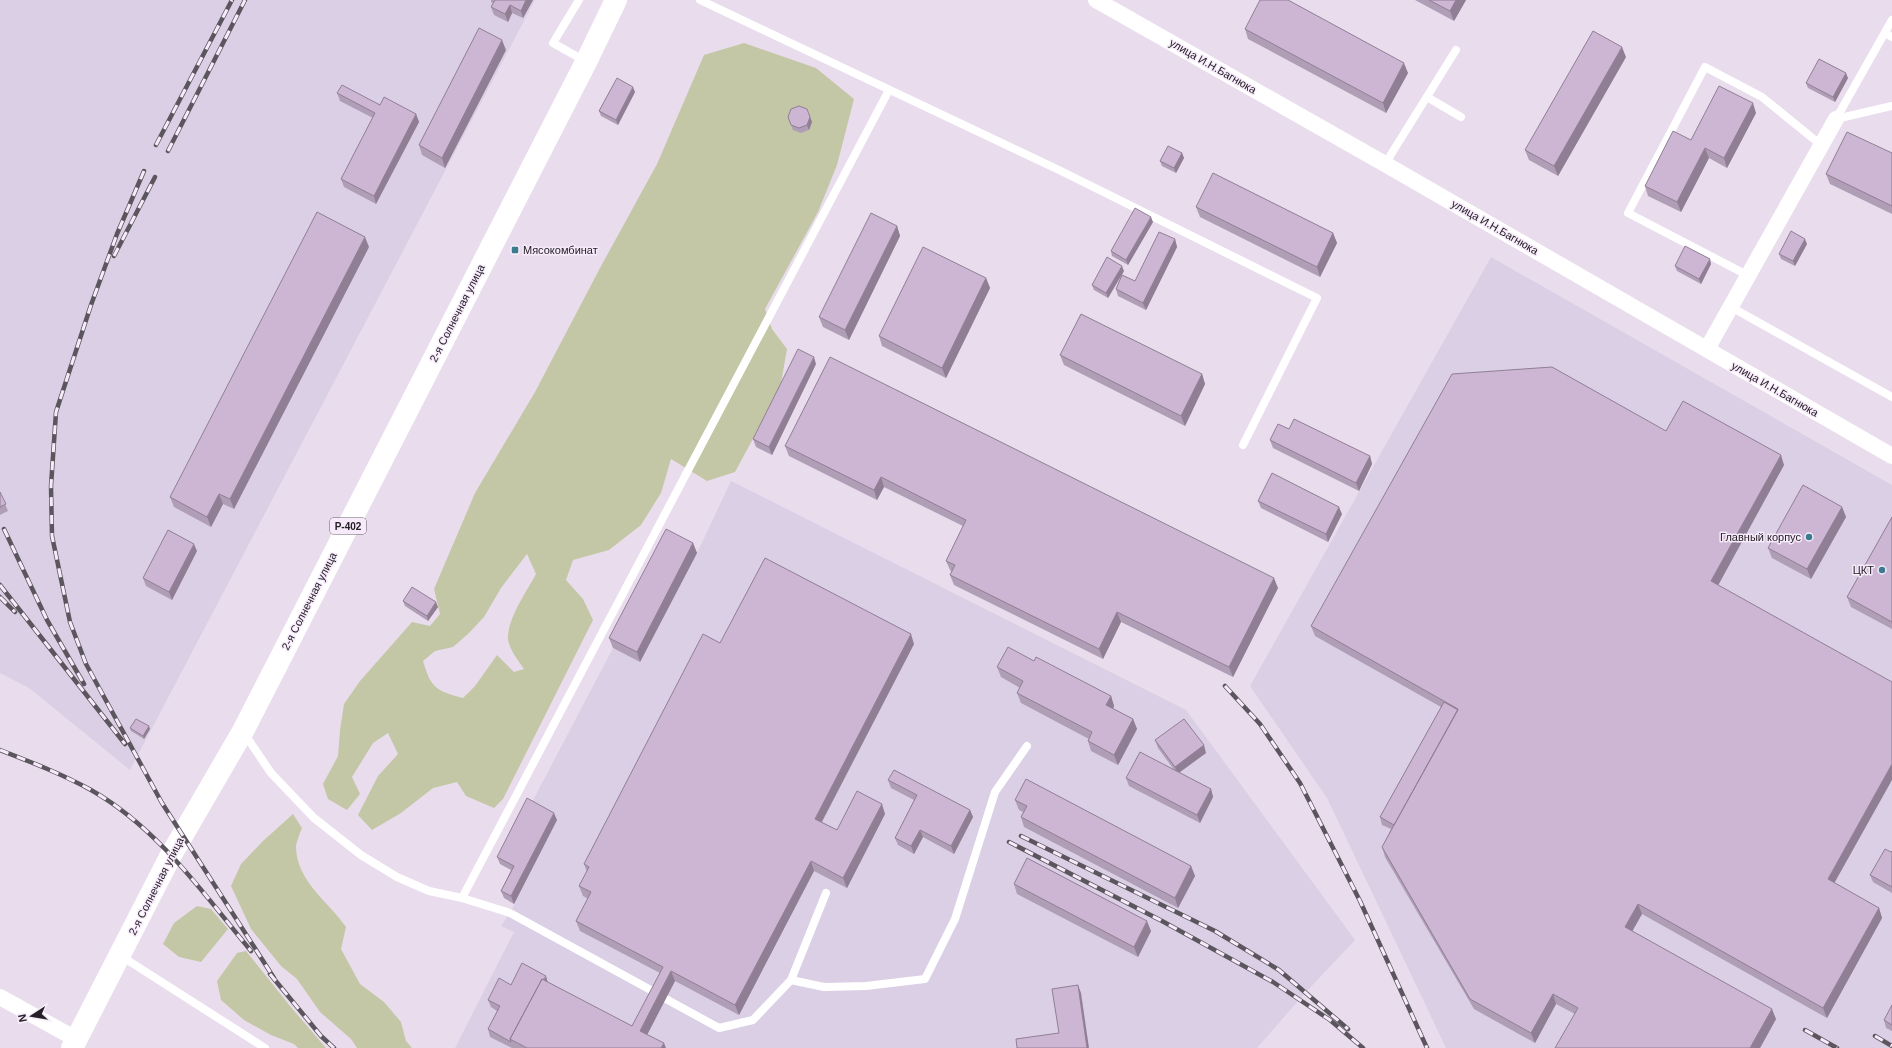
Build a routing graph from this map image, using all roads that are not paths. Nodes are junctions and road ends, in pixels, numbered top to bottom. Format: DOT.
graph roads {
  1 [pos="579,0"];
  2 [pos="616,0"];
  3 [pos="700,0"];
  4 [pos="1096,0"];
  5 [pos="1892,20"];
  6 [pos="1888,35"];
  7 [pos="1456,50"];
  8 [pos="586,62"];
  9 [pos="889,90"];
  10 [pos="1427,97"];
  11 [pos="1892,106"];
  12 [pos="1461,117"];
  13 [pos="1836,119"];
  14 [pos="1821,145"];
  15 [pos="1385,164"];
  16 [pos="1749,276"];
  17 [pos="1731,307"];
  18 [pos="1707,349"];
  19 [pos="1892,397"];
  20 [pos="1243,445"];
  21 [pos="1892,456"];
  22 [pos="243,731"];
  23 [pos="1027,746"];
  24 [pos="826,893"];
  25 [pos="462,898"];
  26 [pos="120,955"];
  27 [pos="792,980"];
  28 [pos="658,994"];
  29 [pos="0,996"];
  30 [pos="666,999"];
  31 [pos="74,1043"];
  32 [pos="265,1048"];
  1 -- 8 [label="lane"];
  2 -- 8 [label="main road, 2-я Солнечная улица / Р-402"];
  3 -- 9 [label="lane"];
  4 -- 15 [label="street, улица И.Н.Багнюка"];
  5 -- 6 [label="lane"];
  6 -- 13 [label="lane"];
  7 -- 10 [label="lane"];
  8 -- 22 [label="main road, 2-я Солнечная улица / Р-402"];
  9 -- 20 [label="lane"];
  9 -- 25 [label="lane"];
  10 -- 12 [label="lane"];
  10 -- 15 [label="lane"];
  11 -- 13 [label="lane"];
  13 -- 14 [label="street"];
  14 -- 16 [label="street"];
  14 -- 16 [label="lane"];
  15 -- 18 [label="street, улица И.Н.Багнюка"];
  16 -- 17 [label="street"];
  17 -- 18 [label="street"];
  17 -- 19 [label="lane"];
  18 -- 21 [label="street, улица И.Н.Багнюка"];
  22 -- 25 [label="lane"];
  22 -- 26 [label="main road, 2-я Солнечная улица / Р-402"];
  23 -- 27 [label="lane"];
  24 -- 27 [label="lane"];
  25 -- 28 [label="lane"];
  26 -- 31 [label="main road, 2-я Солнечная улица / Р-402"];
  26 -- 32 [label="lane"];
  27 -- 30 [label="lane"];
  29 -- 31 [label="street"];
}
